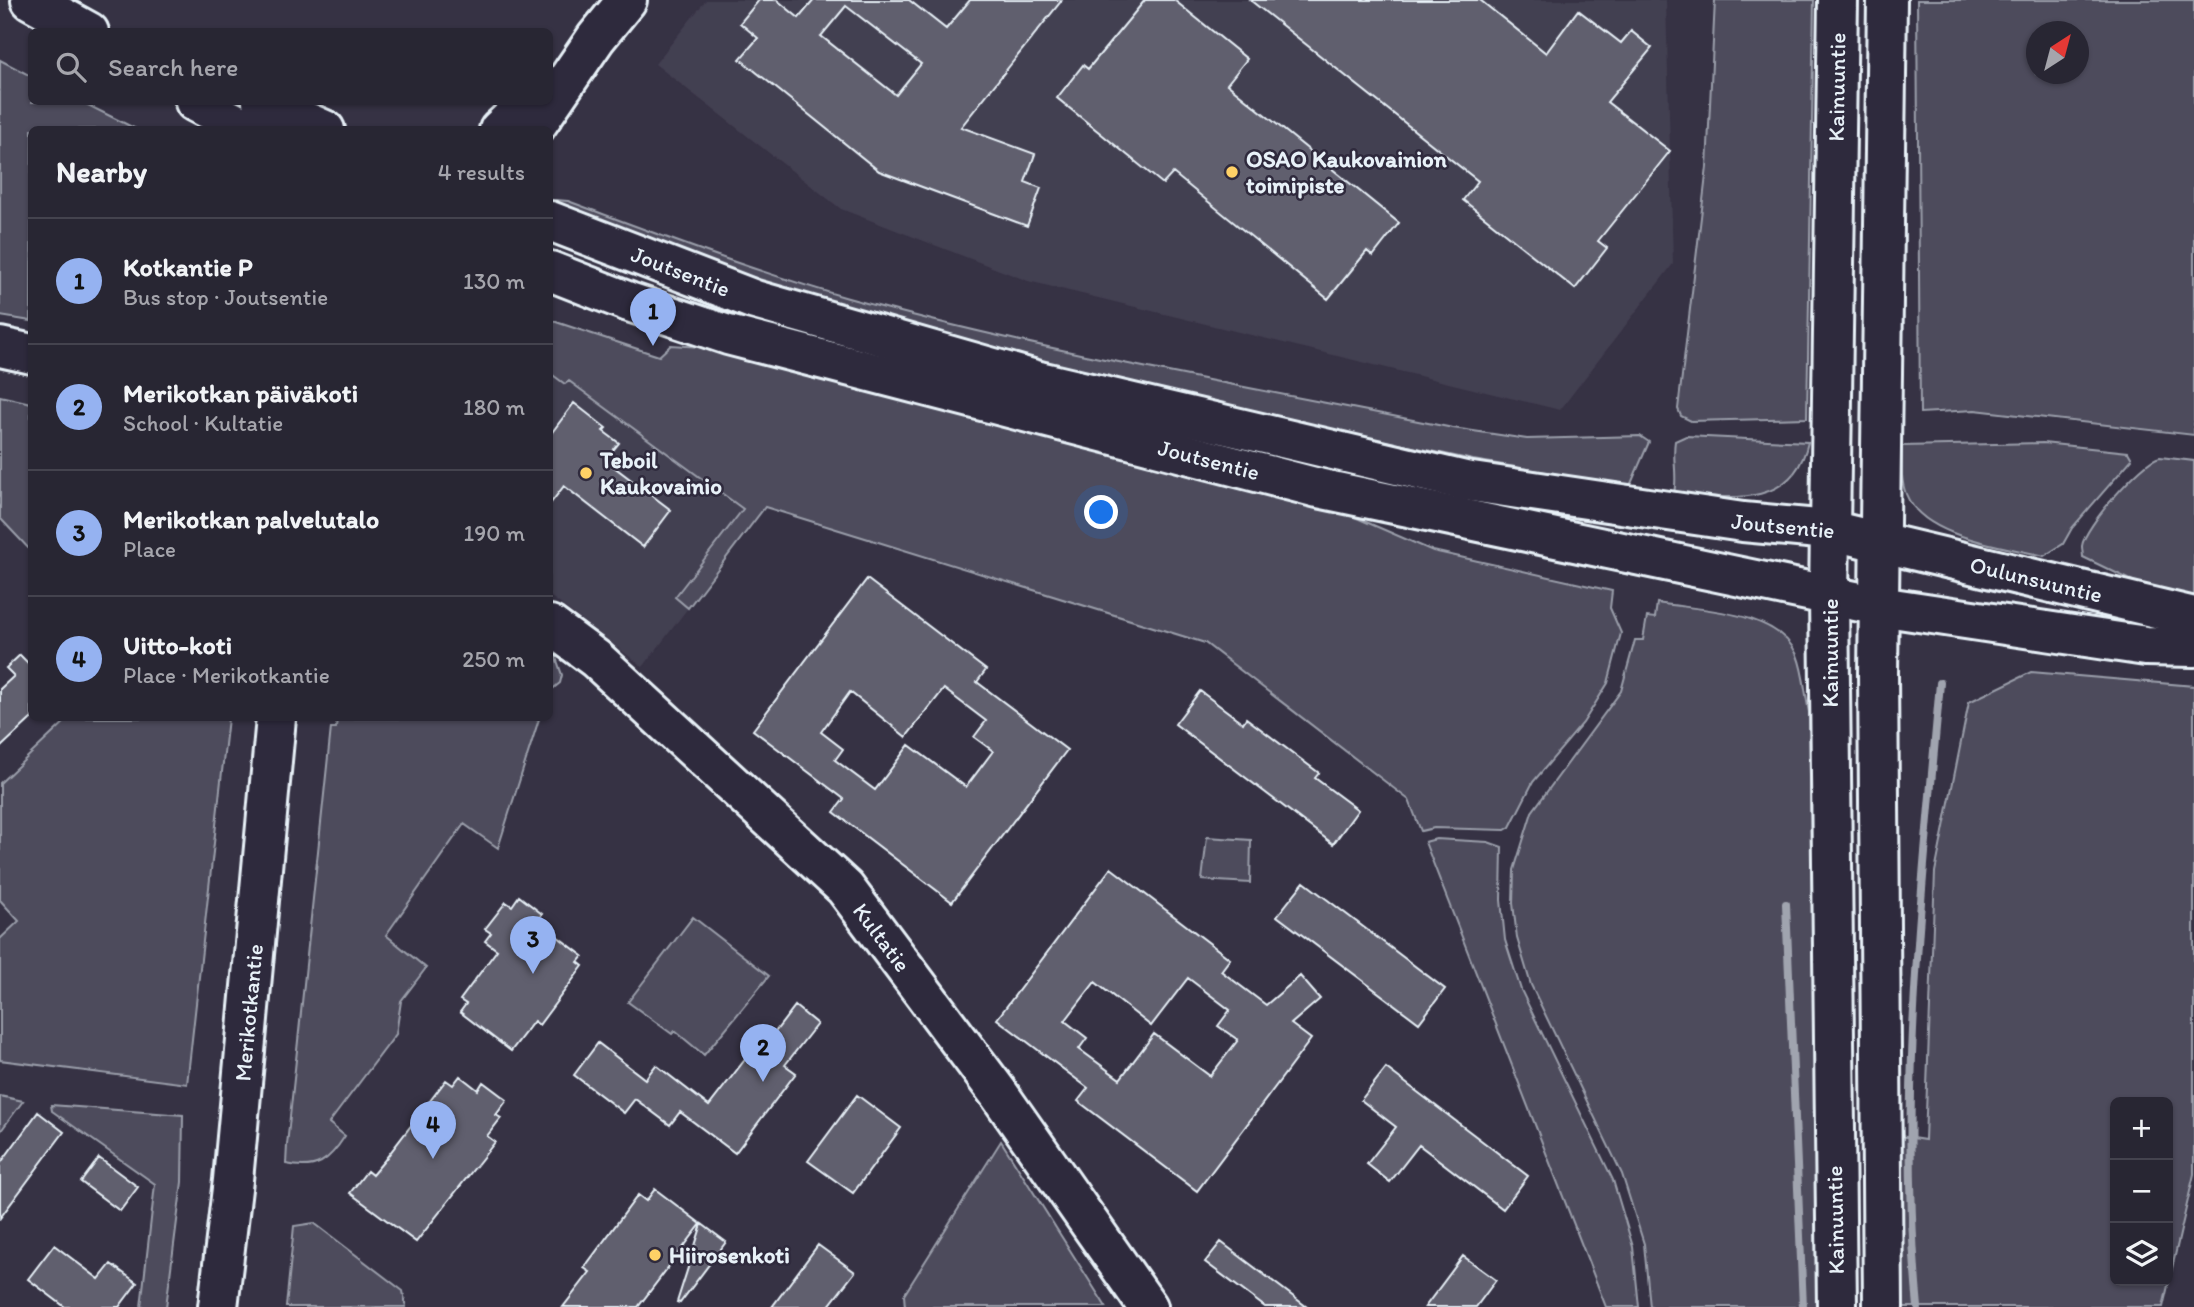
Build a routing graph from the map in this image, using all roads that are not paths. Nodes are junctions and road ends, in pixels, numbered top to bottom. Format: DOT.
graph roads {
  1 [pos="32,0"];
  2 [pos="627,0"];
  3 [pos="1838,0"];
  4 [pos="1887,0"];
  5 [pos="82,28"];
  6 [pos="596,38"];
  7 [pos="553,79"];
  8 [pos="553,101"];
  9 [pos="201,105"];
  10 [pos="269,105"];
  11 [pos="526,105"];
  12 [pos="550,105"];
  13 [pos="241,126"];
  14 [pos="316,126"];
  15 [pos="503,126"];
  16 [pos="536,126"];
  17 [pos="553,222"];
  18 [pos="553,272"];
  19 [pos="0,347"];
  20 [pos="28,353"];
  21 [pos="1829,530"];
  22 [pos="1879,540"];
  23 [pos="1829,596"];
  24 [pos="1879,606"];
  25 [pos="2194,617"];
  26 [pos="553,627"];
  27 [pos="2194,647"];
  28 [pos="276,721"];
  29 [pos="218,1307"];
  30 [pos="1148,1307"];
  31 [pos="1837,1307"];
  32 [pos="1883,1307"];
  1 -- 5 [label="main road"];
  2 -- 6 [label="main road"];
  3 -- 21 [label="main road, Kainuuntie"];
  4 -- 22 [label="main road, Kainuuntie"];
  6 -- 7 [label="main road"];
  6 -- 8 [label="main road"];
  9 -- 13 [label="main road"];
  10 -- 14 [label="main road"];
  11 -- 15 [label="main road"];
  12 -- 16 [label="main road"];
  17 -- 21 [label="main road, Joutsentie"];
  18 -- 23 [label="main road, Joutsentie"];
  19 -- 20 [label="main road"];
  21 -- 22 [label="main road, Joutsentie"];
  21 -- 23 [label="main road, Kainuuntie"];
  22 -- 24 [label="main road, Kainuuntie"];
  22 -- 25 [label="main road, Oulunsuuntie"];
  23 -- 24 [label="main road, Joutsentie"];
  23 -- 31 [label="main road, Kainuuntie"];
  24 -- 27 [label="main road, Oulunsuuntie"];
  24 -- 32 [label="main road, Kainuuntie"];
  26 -- 30 [label="main road, Kultatie"];
  28 -- 29 [label="main road, Merikotkantie"];
}
